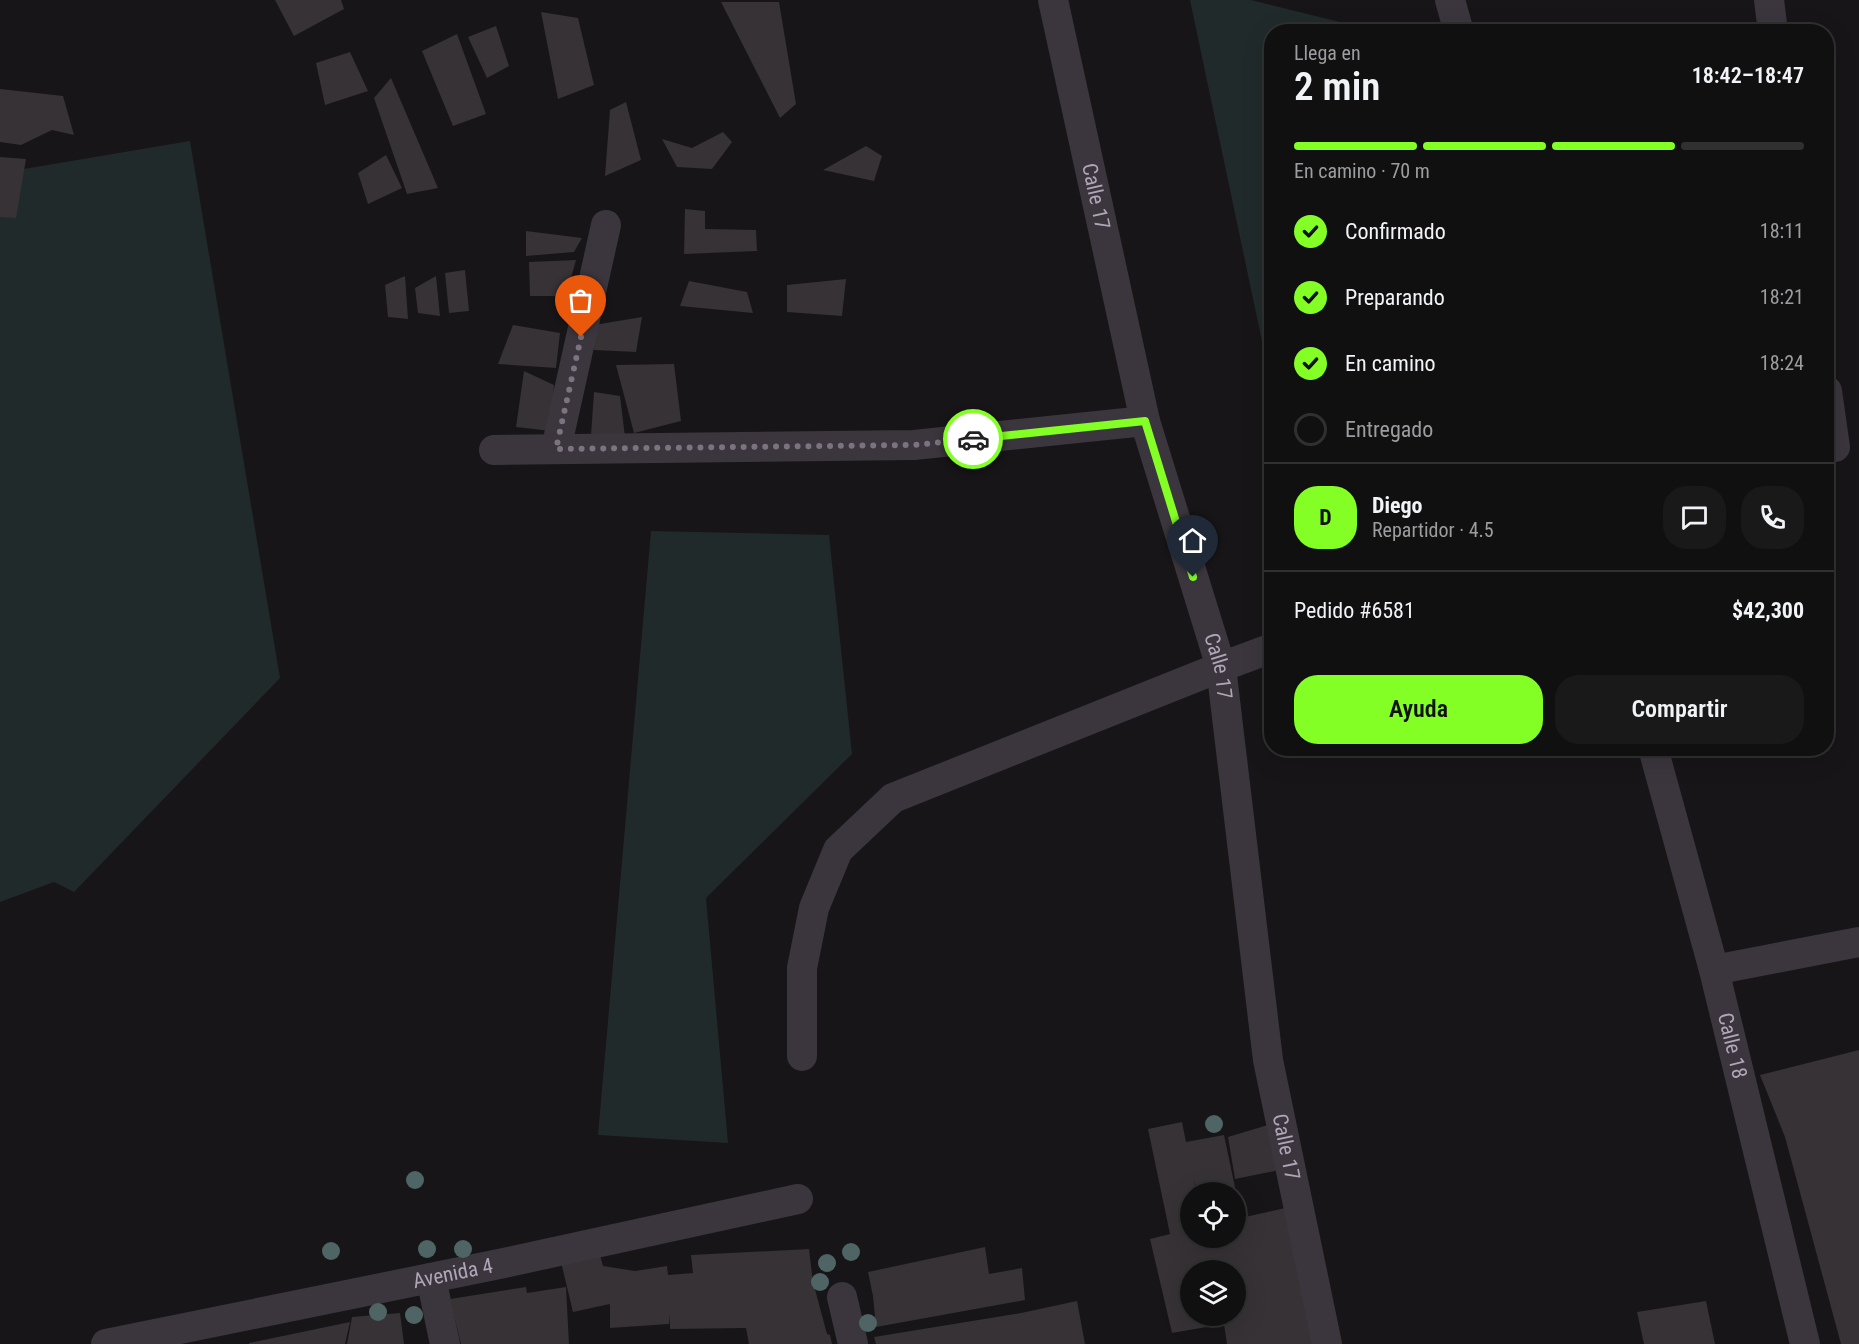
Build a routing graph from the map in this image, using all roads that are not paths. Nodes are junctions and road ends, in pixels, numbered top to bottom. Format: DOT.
graph roads {
  1 [pos="1053,0"];
  2 [pos="1450,0"];
  3 [pos="1769,0"];
  4 [pos="1457,24"];
  5 [pos="1772,24"];
  6 [pos="606,225"];
  7 [pos="1834,420"];
  8 [pos="1145,421"];
  9 [pos="1840,445"];
  10 [pos="556,449"];
  11 [pos="494,450"];
  12 [pos="1264,651"];
  13 [pos="1221,667"];
  14 [pos="1655,756"];
  15 [pos="1859,942"];
  16 [pos="1714,970"];
  17 [pos="802,1056"];
  18 [pos="798,1198"];
  19 [pos="431,1278"];
  20 [pos="842,1298"];
  21 [pos="106,1344"];
  22 [pos="445,1344"];
  23 [pos="853,1344"];
  24 [pos="1327,1344"];
  25 [pos="1805,1344"];
  1 -- 8 [label="street, Calle 17"];
  2 -- 4 [label="street"];
  3 -- 5 [label="street"];
  6 -- 10 [label="street"];
  7 -- 9 [label="street"];
  8 -- 10 [label="street"];
  8 -- 13 [label="street, Calle 17"];
  10 -- 11 [label="street"];
  12 -- 13 [label="street"];
  13 -- 17 [label="street"];
  13 -- 24 [label="street, Calle 17"];
  14 -- 16 [label="street, Calle 18"];
  15 -- 16 [label="street"];
  16 -- 25 [label="street, Calle 18"];
  18 -- 19 [label="street, Avenida 4"];
  19 -- 21 [label="street, Avenida 4"];
  19 -- 22 [label="street"];
  20 -- 23 [label="street"];
}
